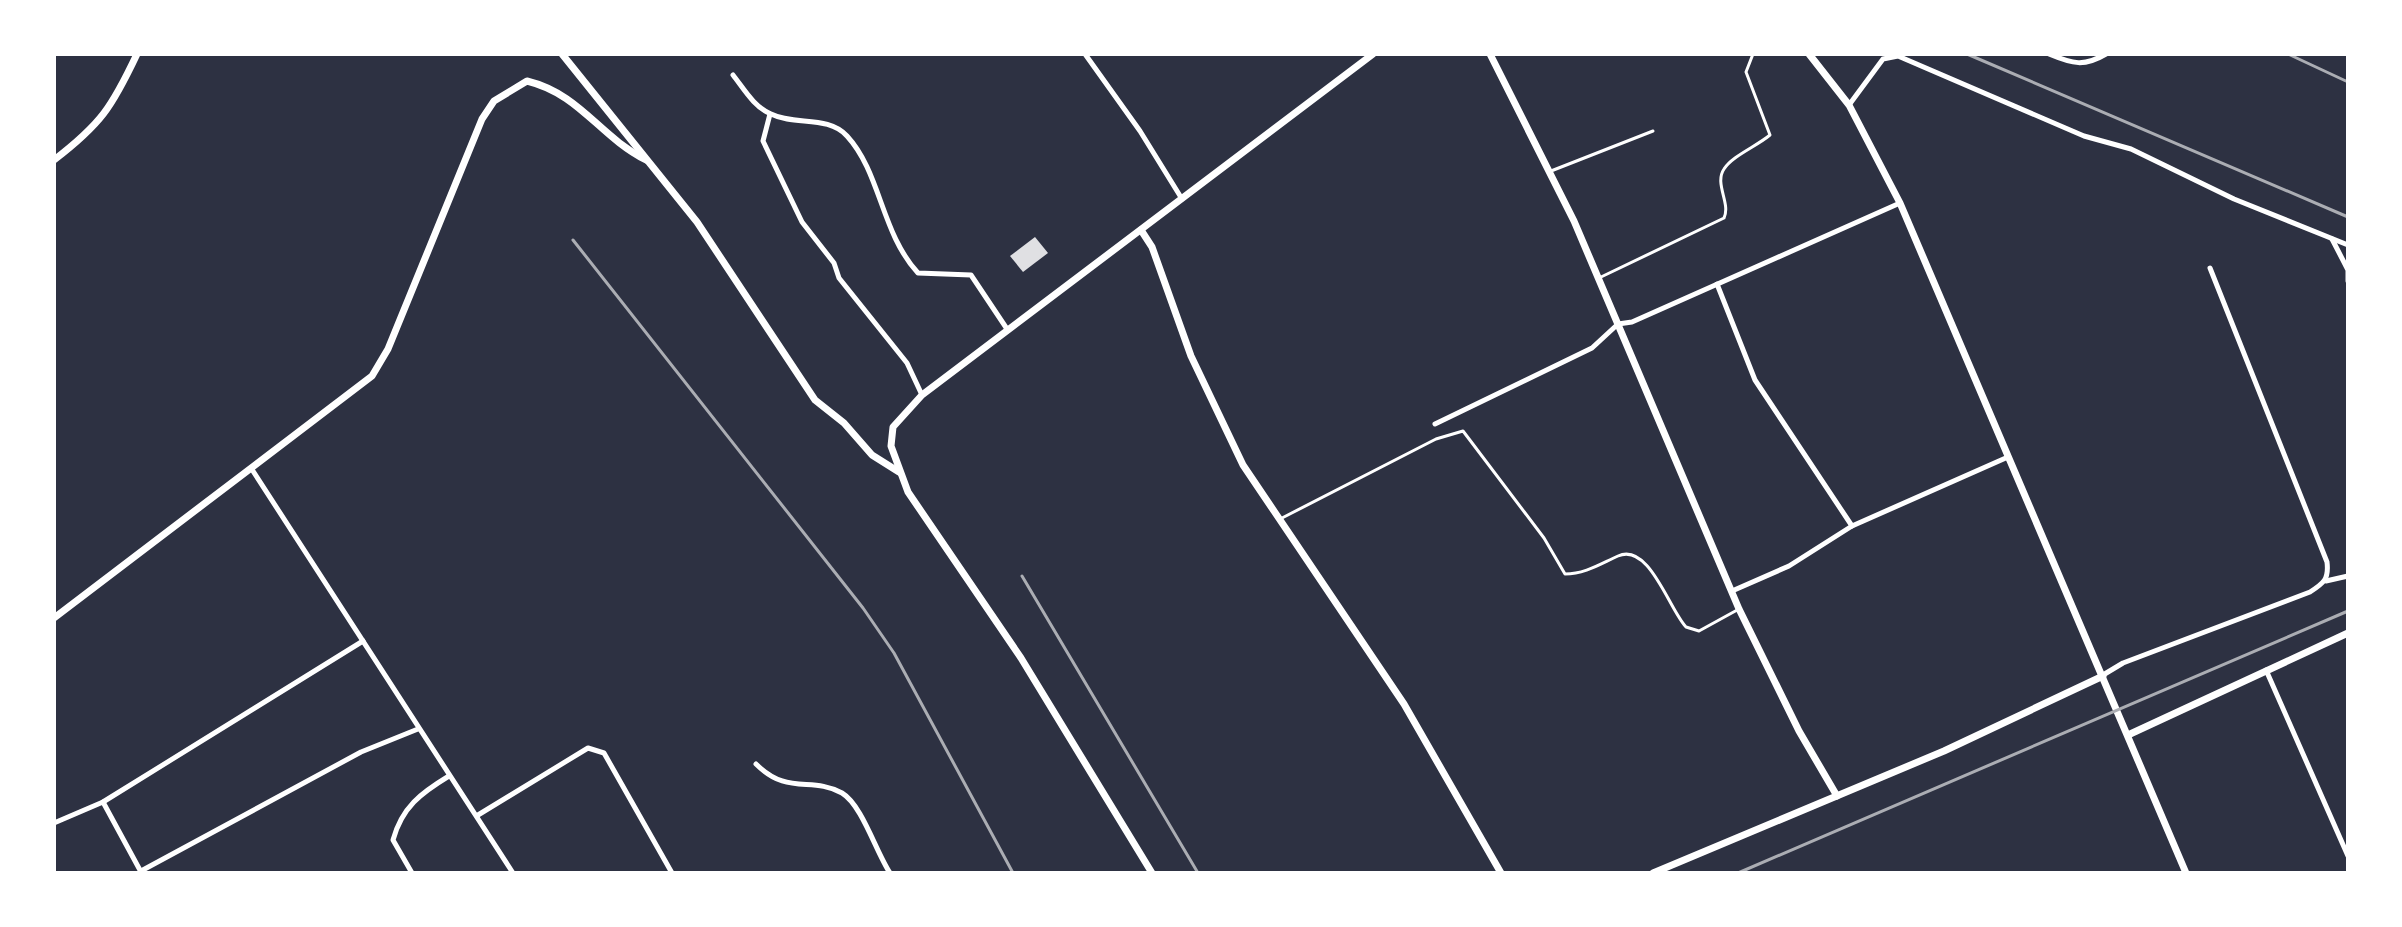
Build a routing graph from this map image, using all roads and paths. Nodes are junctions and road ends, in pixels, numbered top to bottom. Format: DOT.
graph roads {
  1 [pos="137,54"];
  2 [pos="562,54"];
  3 [pos="1085,54"];
  4 [pos="1373,54"];
  5 [pos="1490,54"];
  6 [pos="1753,54"];
  7 [pos="1809,54"];
  8 [pos="2049,54"];
  9 [pos="2105,54"];
  10 [pos="733,75"];
  11 [pos="1849,105"];
  12 [pos="770,114"];
  13 [pos="1653,131"];
  14 [pos="54,160"];
  15 [pos="646,160"];
  16 [pos="1548,172"];
  17 [pos="1182,199"];
  18 [pos="1900,203"];
  19 [pos="1141,230"];
  20 [pos="2332,239"];
  21 [pos="2348,245"];
  22 [pos="2210,268"];
  23 [pos="1598,279"];
  24 [pos="2348,281"];
  25 [pos="1717,283"];
  26 [pos="1618,324"];
  27 [pos="1007,329"];
  28 [pos="922,395"];
  29 [pos="1435,424"];
  30 [pos="2008,457"];
  31 [pos="251,467"];
  32 [pos="899,472"];
  33 [pos="1279,520"];
  34 [pos="1852,526"];
  35 [pos="2348,576"];
  36 [pos="2326,581"];
  37 [pos="1732,591"];
  38 [pos="1739,609"];
  39 [pos="54,618"];
  40 [pos="2348,633"];
  41 [pos="363,641"];
  42 [pos="2266,669"];
  43 [pos="2103,676"];
  44 [pos="418,729"];
  45 [pos="2128,735"];
  46 [pos="756,764"];
  47 [pos="449,776"];
  48 [pos="1837,796"];
  49 [pos="103,802"];
  50 [pos="478,815"];
  51 [pos="54,823"];
  52 [pos="2348,856"];
  53 [pos="141,872"];
  54 [pos="412,873"];
  55 [pos="513,873"];
  56 [pos="672,873"];
  57 [pos="890,873"];
  58 [pos="1152,873"];
  59 [pos="1501,873"];
  60 [pos="1653,873"];
  61 [pos="2186,873"];
  1 -- 14 [label="street"];
  2 -- 15 [label="street"];
  3 -- 17 [label="street"];
  4 -- 17 [label="street"];
  5 -- 16 [label="street"];
  6 -- 23 [label="lane"];
  7 -- 11 [label="street"];
  8 -- 9 [label="street"];
  10 -- 12 [label="street"];
  11 -- 18 [label="street"];
  11 -- 20 [label="street"];
  12 -- 27 [label="street"];
  12 -- 28 [label="street"];
  13 -- 16 [label="lane"];
  15 -- 31 [label="street"];
  15 -- 32 [label="street"];
  16 -- 23 [label="street"];
  17 -- 19 [label="street"];
  18 -- 25 [label="street"];
  18 -- 30 [label="street"];
  19 -- 27 [label="street"];
  19 -- 33 [label="street"];
  20 -- 21 [label="street"];
  20 -- 24 [label="street"];
  22 -- 36 [label="street"];
  23 -- 26 [label="street"];
  25 -- 26 [label="street"];
  25 -- 34 [label="street"];
  26 -- 29 [label="street"];
  26 -- 37 [label="street"];
  27 -- 28 [label="street"];
  28 -- 32 [label="street"];
  30 -- 34 [label="street"];
  30 -- 43 [label="street"];
  31 -- 39 [label="street"];
  31 -- 41 [label="street"];
  32 -- 58 [label="street"];
  33 -- 38 [label="lane"];
  33 -- 59 [label="street"];
  34 -- 37 [label="street"];
  35 -- 36 [label="street"];
  36 -- 43 [label="street"];
  37 -- 38 [label="street"];
  38 -- 48 [label="street"];
  40 -- 42 [label="street"];
  41 -- 44 [label="street"];
  41 -- 49 [label="street"];
  42 -- 45 [label="street"];
  42 -- 52 [label="street"];
  43 -- 45 [label="street"];
  43 -- 48 [label="street"];
  44 -- 47 [label="street"];
  44 -- 53 [label="street"];
  45 -- 61 [label="street"];
  46 -- 57 [label="street"];
  47 -- 50 [label="street"];
  47 -- 54 [label="street"];
  48 -- 60 [label="street"];
  49 -- 51 [label="street"];
  49 -- 53 [label="street"];
  50 -- 55 [label="street"];
  50 -- 56 [label="street"];
}
